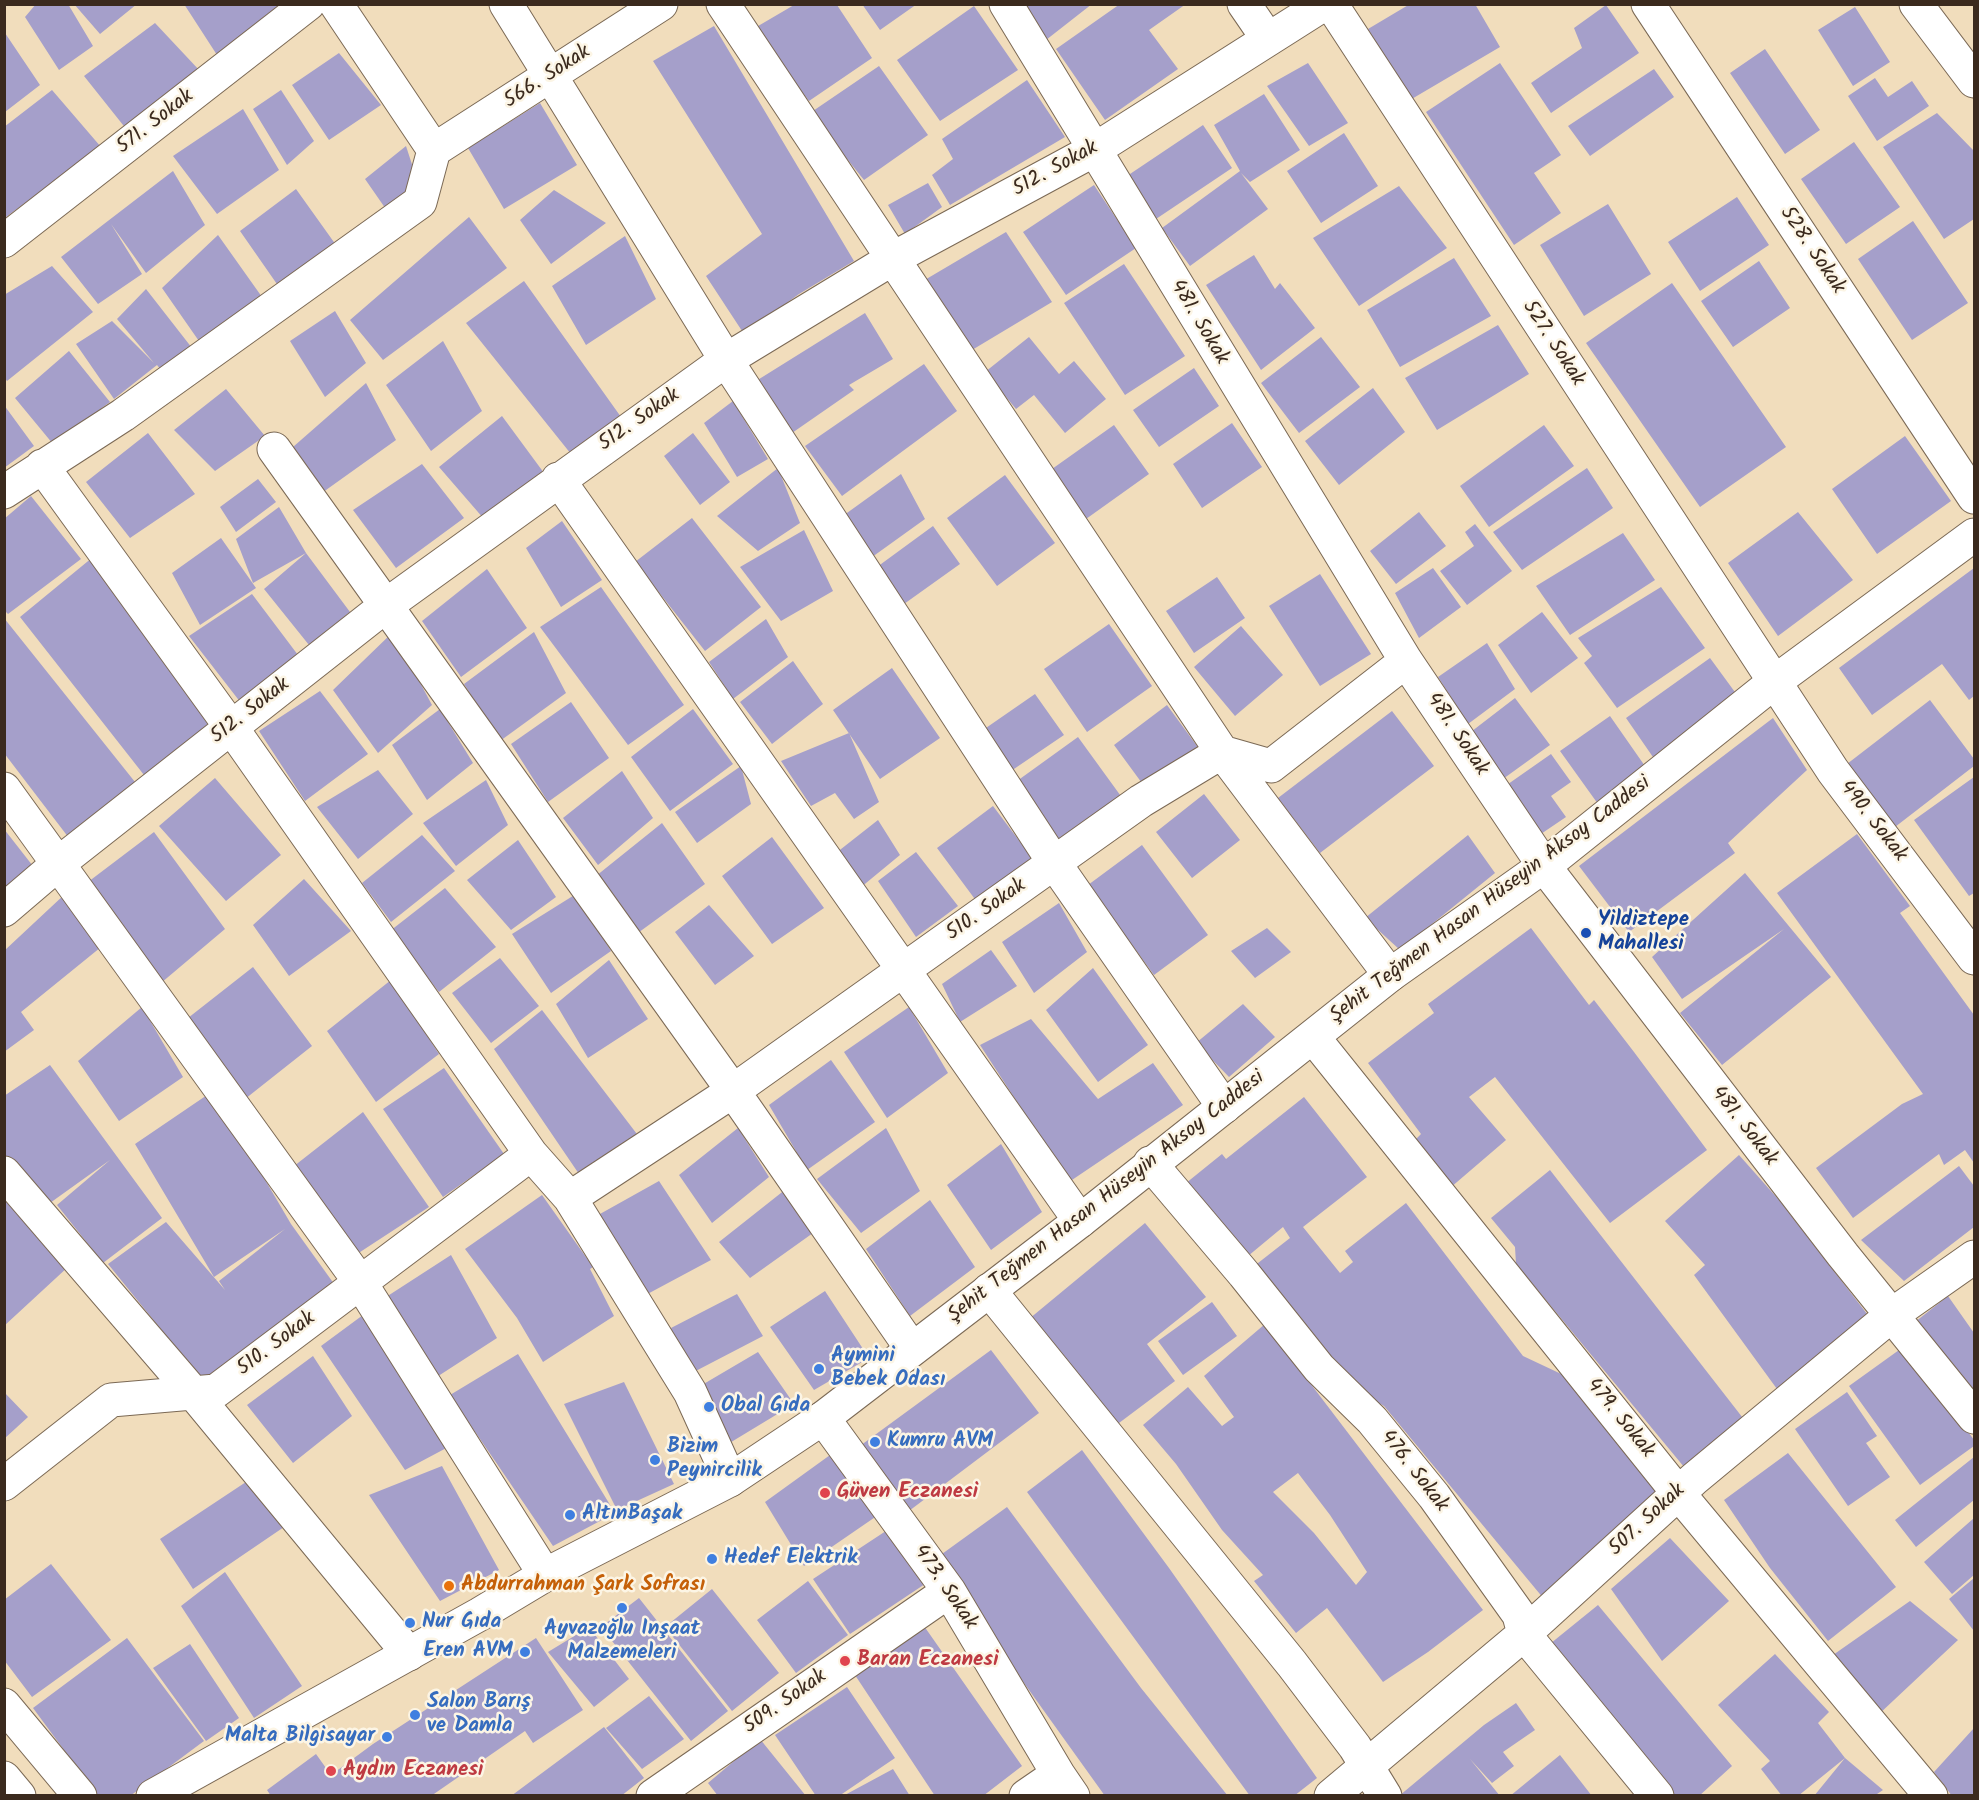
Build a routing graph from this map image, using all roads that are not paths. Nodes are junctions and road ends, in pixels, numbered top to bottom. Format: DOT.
graph roads {
  1 [pos="308,4"];
  2 [pos="336,4"];
  3 [pos="506,4"];
  4 [pos="661,4"];
  5 [pos="1006,4"];
  6 [pos="1244,4"];
  7 [pos="1324,4"];
  8 [pos="1331,4"];
  9 [pos="1648,4"];
  10 [pos="727,6"];
  11 [pos="1925,8"];
  12 [pos="1268,39"];
  13 [pos="549,77"];
  14 [pos="1974,81"];
  15 [pos="434,150"];
  16 [pos="1094,150"];
  17 [pos="4,241"];
  18 [pos="892,259"];
  19 [pos="726,360"];
  20 [pos="274,449"];
  21 [pos="42,466"];
  22 [pos="558,479"];
  23 [pos="4,492"];
  24 [pos="1974,497"];
  25 [pos="1974,535"];
  26 [pos="388,604"];
  27 [pos="1406,661"];
  28 [pos="1773,683"];
  29 [pos="231,727"];
  30 [pos="1222,752"];
  31 [pos="4,789"];
  32 [pos="58,863"];
  33 [pos="1055,864"];
  34 [pos="1544,866"];
  35 [pos="4,910"];
  36 [pos="1974,958"];
  37 [pos="904,969"];
  38 [pos="1390,975"];
  39 [pos="1312,1037"];
  40 [pos="733,1091"];
  41 [pos="1224,1107"];
  42 [pos="531,1154"];
  43 [pos="1150,1163"];
  44 [pos="4,1173"];
  45 [pos="570,1198"];
  46 [pos="1080,1221"];
  47 [pos="1974,1257"];
  48 [pos="360,1282"];
  49 [pos="989,1290"];
  50 [pos="1893,1314"];
  51 [pos="912,1349"];
  52 [pos="195,1395"];
  53 [pos="1974,1417"];
  54 [pos="823,1418"];
  55 [pos="730,1480"];
  56 [pos="4,1484"];
  57 [pos="1679,1494"];
  58 [pos="545,1575"];
  59 [pos="949,1591"];
  60 [pos="1524,1635"];
  61 [pos="409,1654"];
  62 [pos="4,1705"];
  63 [pos="1366,1766"];
  64 [pos="4,1778"];
  65 [pos="1065,1785"];
  66 [pos="19,1796"];
  67 [pos="80,1796"];
  68 [pos="153,1796"];
  69 [pos="653,1796"];
  70 [pos="1026,1796"];
  71 [pos="1331,1796"];
  72 [pos="1385,1796"];
  73 [pos="1657,1796"];
  74 [pos="1931,1796"];
  1 -- 17 [label="street, 571. Sokak"];
  2 -- 15 [label="street"];
  3 -- 13 [label="street"];
  4 -- 13 [label="street, 566. Sokak"];
  5 -- 16 [label="street, 481. Sokak"];
  6 -- 12 [label="street"];
  7 -- 12 [label="street, 512. Sokak"];
  8 -- 28 [label="street, 527. Sokak"];
  9 -- 24 [label="street, 528. Sokak"];
  10 -- 18 [label="street"];
  11 -- 14 [label="street"];
  12 -- 16 [label="street, 512. Sokak"];
  13 -- 15 [label="street, 566. Sokak"];
  13 -- 19 [label="street"];
  15 -- 21 [label="street"];
  16 -- 18 [label="street, 512. Sokak"];
  16 -- 27 [label="street, 481. Sokak"];
  18 -- 19 [label="street, 512. Sokak"];
  18 -- 30 [label="street"];
  19 -- 22 [label="street, 512. Sokak"];
  19 -- 33 [label="street"];
  20 -- 26 [label="street"];
  21 -- 23 [label="street"];
  21 -- 29 [label="street"];
  22 -- 26 [label="street, 512. Sokak"];
  22 -- 37 [label="street"];
  25 -- 28 [label="street, Şehit Teğmen Hasan Hüseyin Aksoy Caddesi"];
  26 -- 29 [label="street, 512. Sokak"];
  26 -- 40 [label="street"];
  27 -- 30 [label="street"];
  27 -- 34 [label="street, 481. Sokak"];
  28 -- 34 [label="street, Şehit Teğmen Hasan Hüseyin Aksoy Caddesi"];
  28 -- 36 [label="street, 490. Sokak"];
  29 -- 32 [label="street, 512. Sokak"];
  29 -- 42 [label="street"];
  30 -- 33 [label="street, 510. Sokak"];
  30 -- 38 [label="street"];
  31 -- 32 [label="street"];
  32 -- 35 [label="street, 512. Sokak"];
  32 -- 48 [label="street"];
  33 -- 37 [label="street, 510. Sokak"];
  33 -- 41 [label="street"];
  34 -- 38 [label="street, Şehit Teğmen Hasan Hüseyin Aksoy Caddesi"];
  34 -- 50 [label="street, 481. Sokak"];
  37 -- 40 [label="street, 510. Sokak"];
  37 -- 46 [label="street"];
  38 -- 39 [label="street, Şehit Teğmen Hasan Hüseyin Aksoy Caddesi"];
  39 -- 41 [label="street, Şehit Teğmen Hasan Hüseyin Aksoy Caddesi"];
  39 -- 57 [label="street, 479. Sokak"];
  40 -- 45 [label="street, 510. Sokak"];
  40 -- 51 [label="street"];
  41 -- 43 [label="street, Şehit Teğmen Hasan Hüseyin Aksoy Caddesi"];
  42 -- 45 [label="street"];
  42 -- 48 [label="street, 510. Sokak"];
  43 -- 46 [label="street, Şehit Teğmen Hasan Hüseyin Aksoy Caddesi"];
  43 -- 60 [label="street, 476. Sokak"];
  44 -- 52 [label="street"];
  45 -- 55 [label="street"];
  46 -- 49 [label="street, Şehit Teğmen Hasan Hüseyin Aksoy Caddesi"];
  47 -- 50 [label="street, 507. Sokak"];
  48 -- 52 [label="street, 510. Sokak"];
  48 -- 58 [label="street"];
  49 -- 51 [label="street, Şehit Teğmen Hasan Hüseyin Aksoy Caddesi"];
  49 -- 63 [label="street"];
  50 -- 53 [label="street, 481. Sokak"];
  50 -- 57 [label="street, 507. Sokak"];
  51 -- 54 [label="street, Şehit Teğmen Hasan Hüseyin Aksoy Caddesi"];
  52 -- 56 [label="street, 510. Sokak"];
  52 -- 61 [label="street"];
  54 -- 55 [label="street, Şehit Teğmen Hasan Hüseyin Aksoy Caddesi"];
  54 -- 59 [label="street, 473. Sokak"];
  55 -- 58 [label="street, Şehit Teğmen Hasan Hüseyin Aksoy Caddesi"];
  57 -- 60 [label="street, 507. Sokak"];
  57 -- 74 [label="street, 479. Sokak"];
  58 -- 61 [label="street, Şehit Teğmen Hasan Hüseyin Aksoy Caddesi"];
  59 -- 65 [label="street, 473. Sokak"];
  59 -- 69 [label="street, 509. Sokak"];
  60 -- 63 [label="street, 507. Sokak"];
  60 -- 73 [label="street, 476. Sokak"];
  61 -- 68 [label="street, Şehit Teğmen Hasan Hüseyin Aksoy Caddesi"];
  62 -- 67 [label="street"];
  63 -- 71 [label="street, 507. Sokak"];
  63 -- 72 [label="street"];
  64 -- 66 [label="street"];
  65 -- 70 [label="street"];
}
